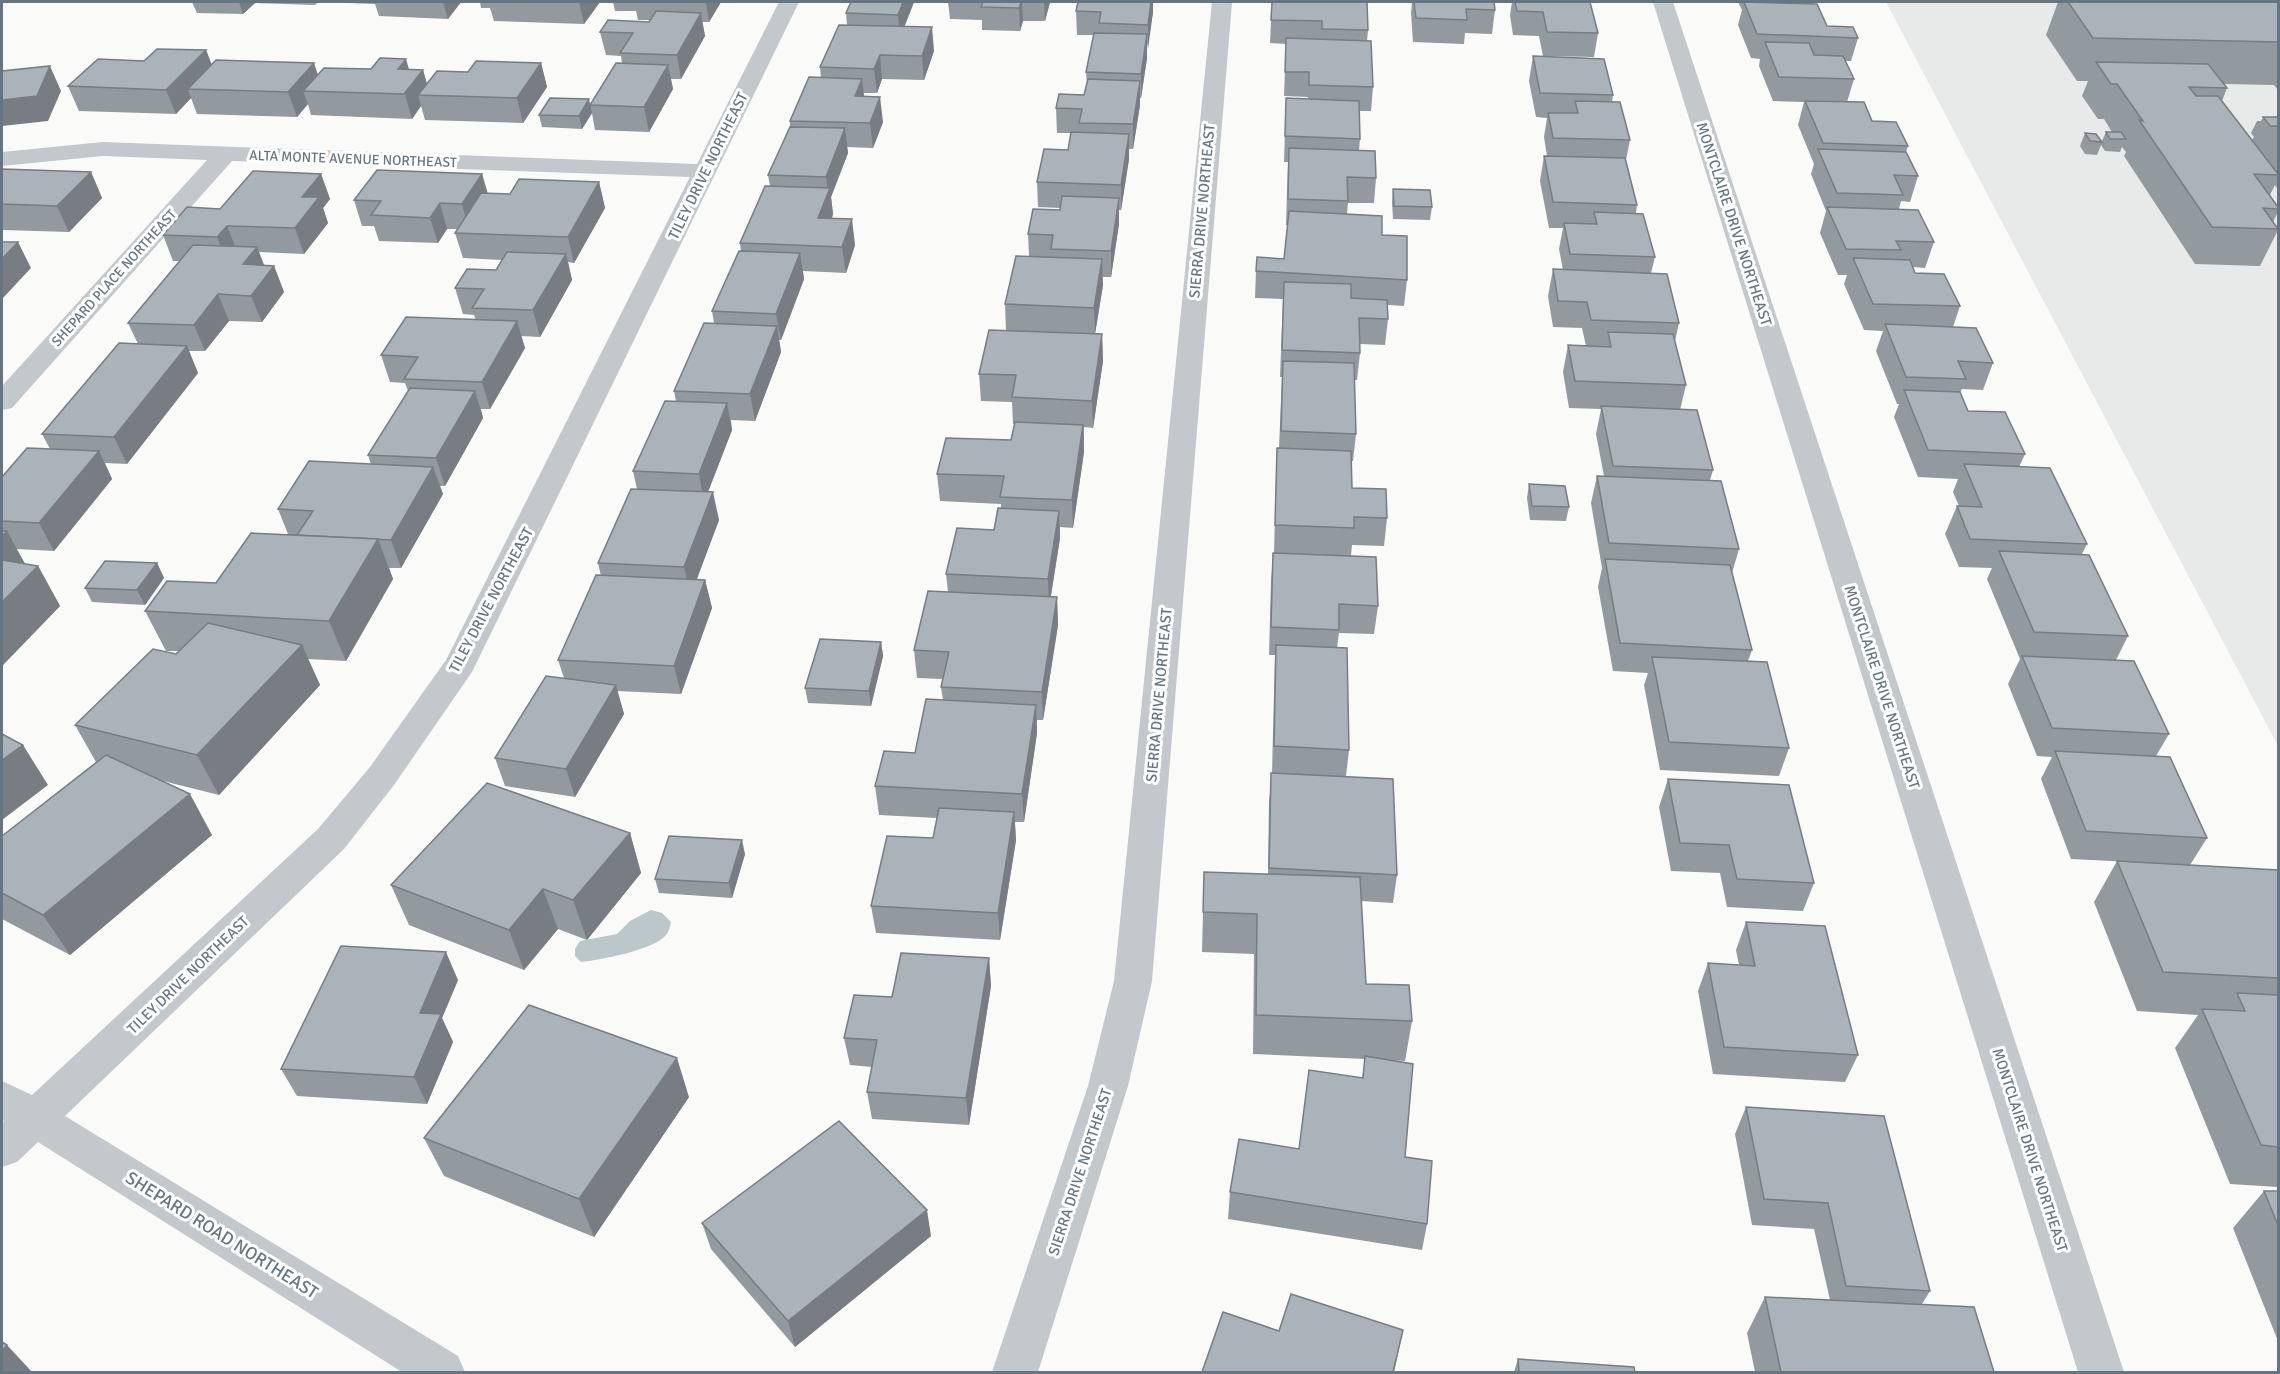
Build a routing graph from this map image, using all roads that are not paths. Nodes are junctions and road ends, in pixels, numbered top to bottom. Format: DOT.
graph roads {
  1 [pos="789,2"];
  2 [pos="1222,2"];
  3 [pos="1663,2"];
  4 [pos="225,154"];
  5 [pos="2,159"];
  6 [pos="705,171"];
  7 [pos="2,402"];
  8 [pos="19,1108"];
  9 [pos="2,1149"];
  10 [pos="442,1372"];
  11 [pos="1015,1372"];
  12 [pos="2101,1372"];
  1 -- 6 [label="street, TILEY DRIVE NORTHEAST"];
  2 -- 11 [label="street, SIERRA DRIVE NORTHEAST"];
  3 -- 12 [label="street, MONTCLAIRE DRIVE NORTHEAST"];
  4 -- 5 [label="street, ALTA MONTE AVENUE NORTHEAST"];
  4 -- 6 [label="street, ALTA MONTE AVENUE NORTHEAST"];
  4 -- 7 [label="street, SHEPARD PLACE NORTHEAST"];
  6 -- 8 [label="street, TILEY DRIVE NORTHEAST"];
  8 -- 9 [label="street, TILEY DRIVE NORTHEAST"];
  8 -- 10 [label="street, SHEPARD ROAD NORTHEAST"];
}
